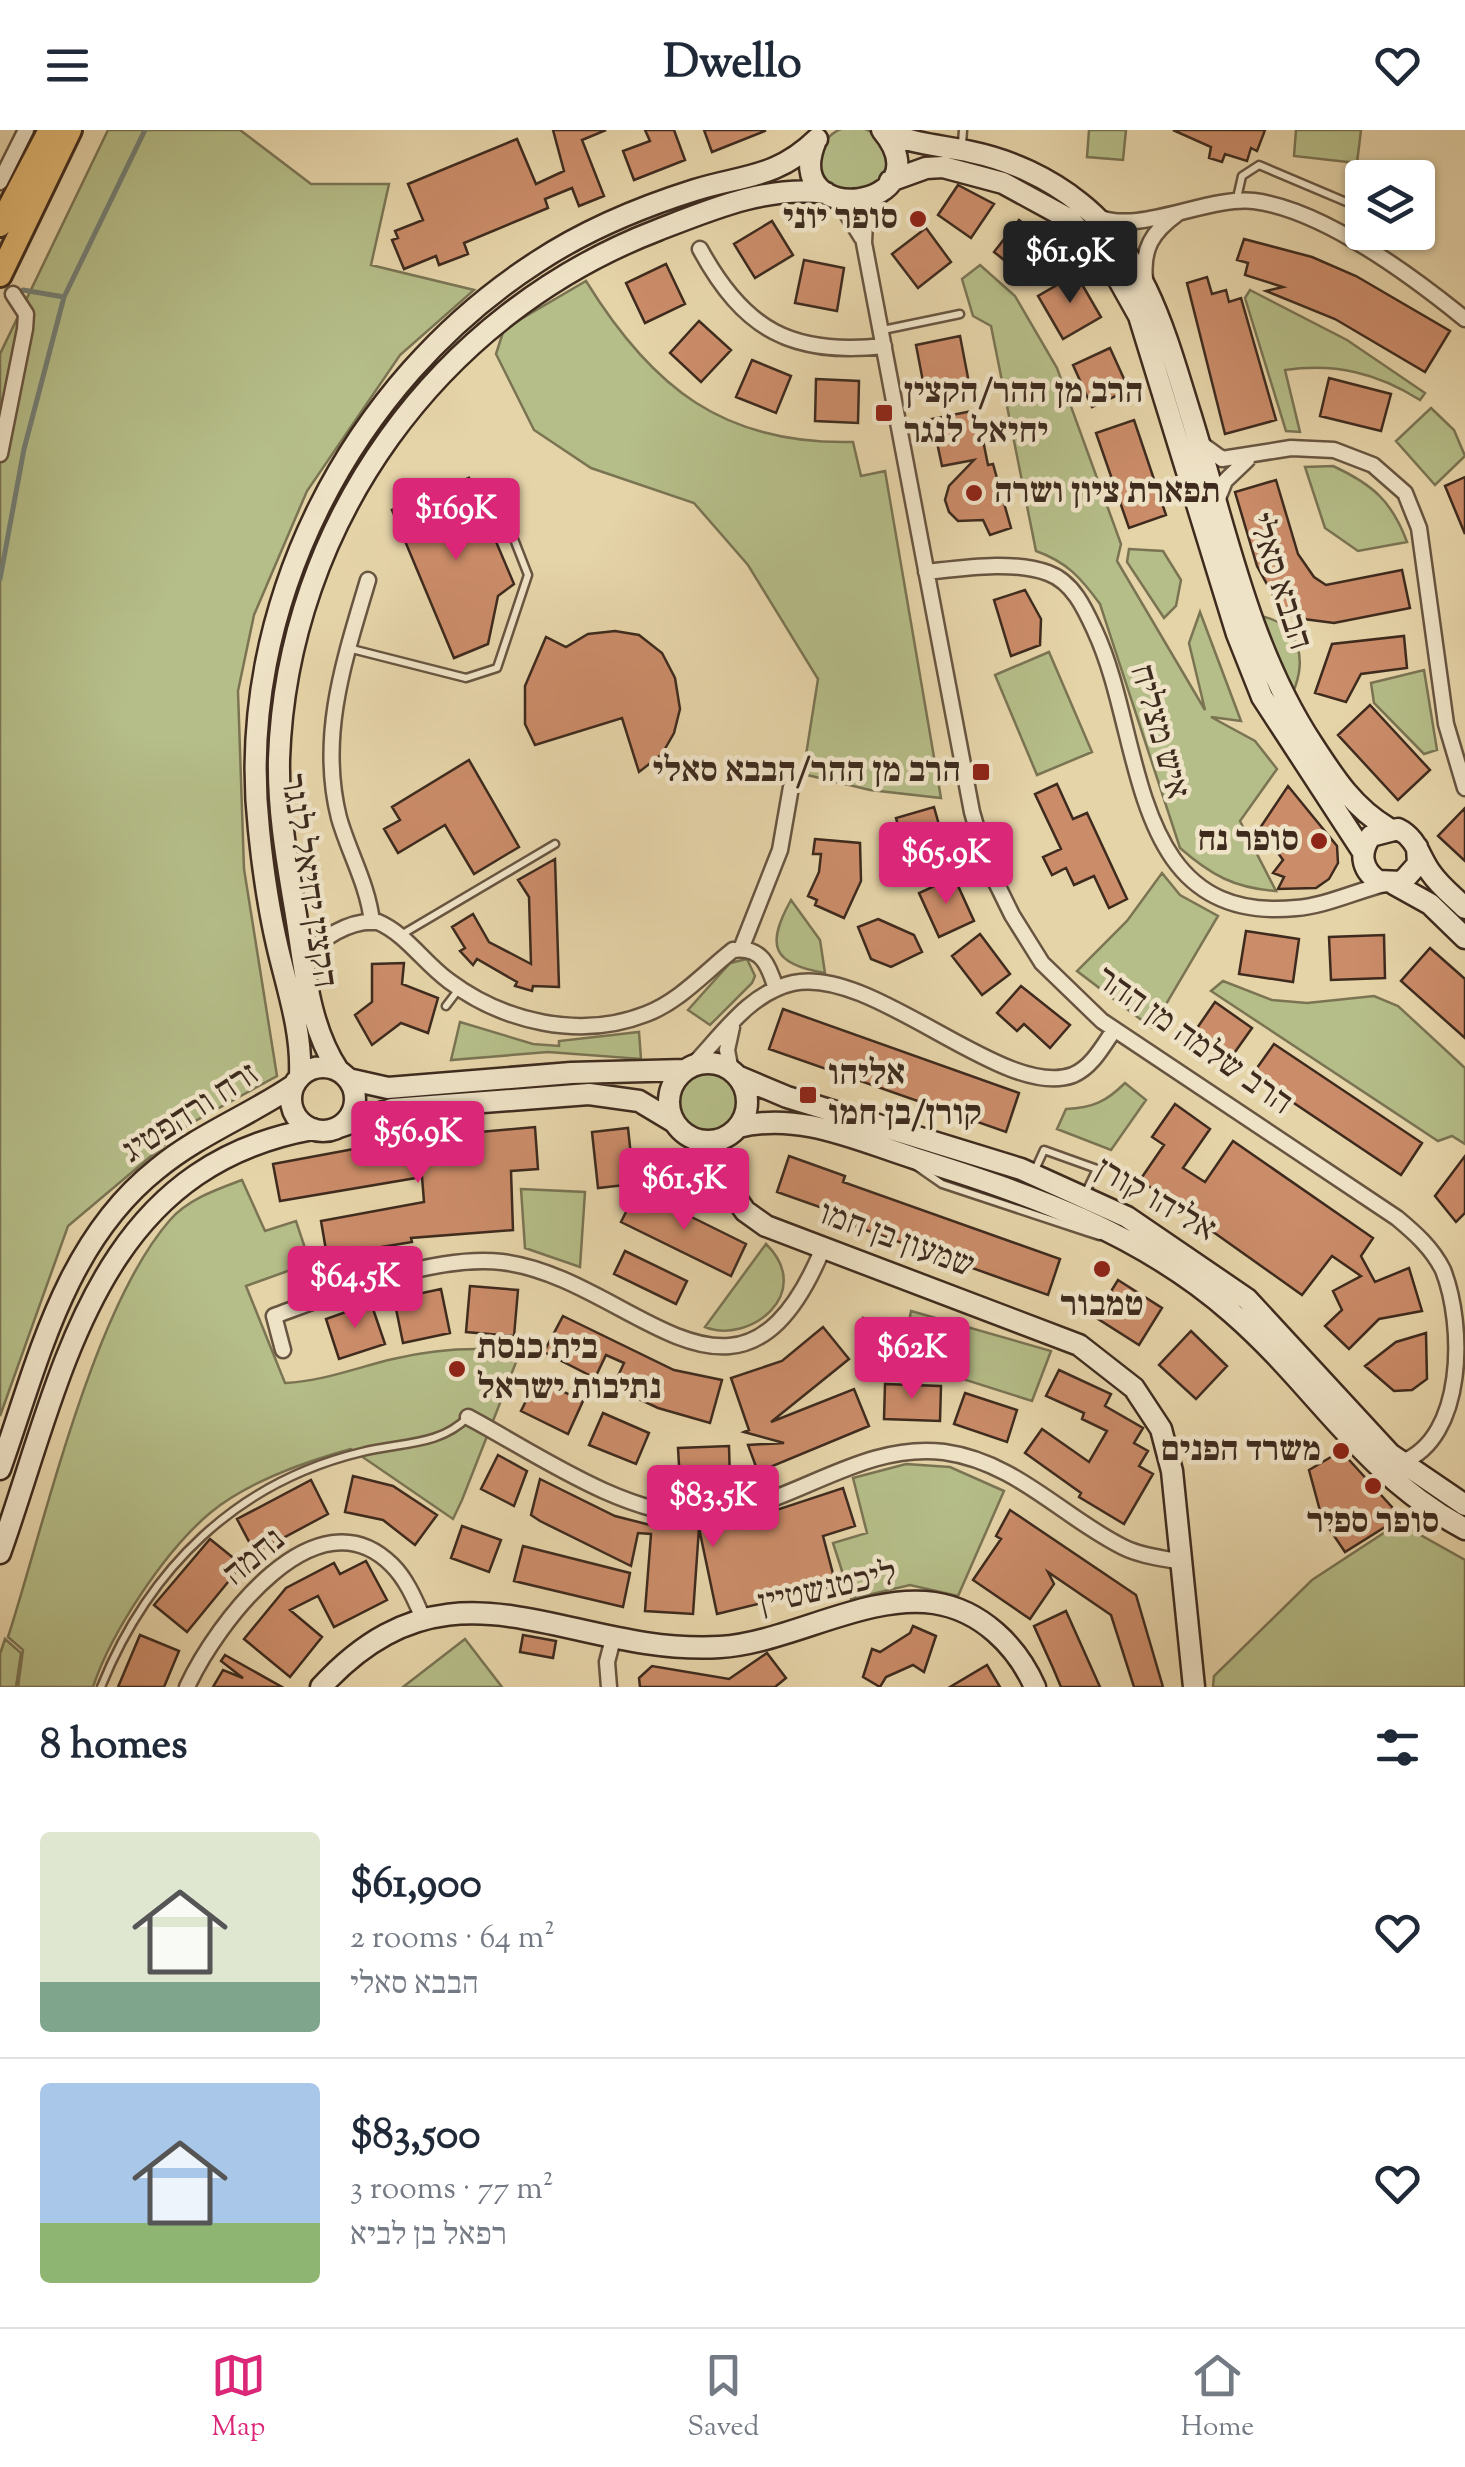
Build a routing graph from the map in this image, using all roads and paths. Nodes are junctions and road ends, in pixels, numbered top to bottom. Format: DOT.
graph roads {
  1 [pos="26,130"];
  2 [pos="50,130"];
  3 [pos="70,130"];
  4 [pos="888,131"];
  5 [pos="820,134"];
  6 [pos="962,140"];
  7 [pos="0,182"];
  8 [pos="883,188"];
  9 [pos="833,197"];
  10 [pos="1237,202"];
  11 [pos="1345,202"];
  12 [pos="1182,210"];
  13 [pos="1090,213"];
  14 [pos="0,225"];
  15 [pos="864,243"];
  16 [pos="700,250"];
  17 [pos="6,284"];
  18 [pos="1146,287"];
  19 [pos="960,314"];
  20 [pos="1465,319"];
  21 [pos="882,338"];
  22 [pos="1199,443"];
  23 [pos="0,454"];
  24 [pos="1252,457"];
  25 [pos="1217,501"];
  26 [pos="512,534"];
  27 [pos="926,572"];
  28 [pos="368,580"];
  29 [pos="347,648"];
  30 [pos="791,787"];
  31 [pos="1465,788"];
  32 [pos="1388,828"];
  33 [pos="554,844"];
  34 [pos="1417,847"];
  35 [pos="1363,858"];
  36 [pos="1390,884"];
  37 [pos="1341,895"];
  38 [pos="1465,908"];
  39 [pos="372,922"];
  40 [pos="400,936"];
  41 [pos="1465,938"];
  42 [pos="741,949"];
  43 [pos="304,962"];
  44 [pos="460,988"];
  45 [pos="776,989"];
  46 [pos="446,1006"];
  47 [pos="736,1018"];
  48 [pos="1114,1030"];
  49 [pos="689,1068"];
  50 [pos="734,1073"];
  51 [pos="343,1075"];
  52 [pos="297,1080"];
  53 [pos="674,1122"];
  54 [pos="336,1128"];
  55 [pos="313,1130"];
  56 [pos="734,1130"];
  57 [pos="695,1138"];
  58 [pos="1032,1174"];
  59 [pos="1085,1195"];
  60 [pos="735,1198"];
  61 [pos="823,1248"];
  62 [pos="283,1350"];
  63 [pos="468,1418"];
  64 [pos="1402,1462"];
  65 [pos="0,1469"];
  66 [pos="1465,1505"];
  67 [pos="1465,1529"];
  68 [pos="0,1554"];
  69 [pos="1182,1562"];
  70 [pos="423,1618"];
  71 [pos="614,1635"];
  72 [pos="101,1687"];
  73 [pos="188,1687"];
  74 [pos="321,1687"];
  75 [pos="609,1687"];
  76 [pos="1035,1687"];
  77 [pos="1194,1687"];
  1 -- 7 [label="street"];
  2 -- 14 [label="main road"];
  3 -- 17 [label="main road"];
  4 -- 6 [label="street, הבבא סאלי"];
  4 -- 8 [label="street"];
  5 -- 9 [label="street"];
  5 -- 52 [label="street, הקצין יחיאל לנגר"];
  6 -- 13 [label="street, הבבא סאלי"];
  8 -- 9 [label="street, הבבא סאלי"];
  8 -- 15 [label="street"];
  8 -- 35 [label="street, הבבא סאלי"];
  9 -- 15 [label="street"];
  9 -- 43 [label="street, הקצין יחיאל לנגר"];
  10 -- 11 [label="lane"];
  10 -- 12 [label="street"];
  10 -- 20 [label="street"];
  12 -- 13 [label="street"];
  12 -- 18 [label="street"];
  13 -- 18 [label="street, הבבא סאלי"];
  15 -- 21 [label="street, הרב שלמה מן ההר"];
  16 -- 21 [label="street"];
  17 -- 23 [label="street"];
  18 -- 22 [label="street, הבבא סאלי"];
  19 -- 21 [label="lane"];
  21 -- 27 [label="street, הרב שלמה מן ההר"];
  22 -- 24 [label="street"];
  22 -- 25 [label="street, הבבא סאלי"];
  24 -- 25 [label="street"];
  24 -- 31 [label="street"];
  25 -- 32 [label="street, הבבא סאלי"];
  26 -- 29 [label="lane"];
  27 -- 37 [label="street, איש מצליח"];
  27 -- 48 [label="street, הרב שלמה מן ההר"];
  28 -- 29 [label="street"];
  29 -- 39 [label="street"];
  30 -- 42 [label="street"];
  32 -- 34 [label="street"];
  32 -- 35 [label="street"];
  33 -- 40 [label="lane"];
  34 -- 36 [label="street"];
  34 -- 38 [label="street"];
  35 -- 36 [label="street"];
  35 -- 37 [label="street"];
  36 -- 37 [label="street, איש מצליח"];
  36 -- 41 [label="street"];
  39 -- 40 [label="street"];
  39 -- 43 [label="street"];
  40 -- 44 [label="street"];
  42 -- 44 [label="street"];
  42 -- 45 [label="street"];
  43 -- 51 [label="street, הקצין יחיאל לנגר"];
  44 -- 46 [label="lane"];
  45 -- 47 [label="street"];
  45 -- 48 [label="street"];
  47 -- 49 [label="street"];
  47 -- 50 [label="street"];
  48 -- 64 [label="street, הרב שלמה מן ההר"];
  49 -- 50 [label="street"];
  49 -- 51 [label="street"];
  49 -- 53 [label="street"];
  50 -- 56 [label="street"];
  50 -- 58 [label="street, אליהו קורן"];
  51 -- 52 [label="street"];
  51 -- 54 [label="street"];
  52 -- 55 [label="street"];
  52 -- 65 [label="street, זרח ורהפטיג"];
  53 -- 54 [label="street"];
  53 -- 57 [label="street"];
  54 -- 55 [label="street"];
  55 -- 68 [label="street, זרח ורהפטיג"];
  56 -- 57 [label="street"];
  56 -- 60 [label="street"];
  56 -- 67 [label="street, אליהו קורן"];
  57 -- 60 [label="street, שמעון בן חמו"];
  58 -- 59 [label="street, אליהו קורן"];
  58 -- 59 [label="lane"];
  59 -- 64 [label="street, אליהו קורן"];
  60 -- 61 [label="street, שמעון בן חמו"];
  61 -- 62 [label="street"];
  61 -- 69 [label="street, שמעון בן חמו"];
  63 -- 69 [label="street"];
  63 -- 72 [label="lane"];
  64 -- 66 [label="street, אליהו קורן"];
  69 -- 77 [label="street, שמעון בן חמו"];
  70 -- 71 [label="street, ליכטנשטיין"];
  70 -- 73 [label="street, נחמה"];
  70 -- 74 [label="street, ליכטנשטיין"];
  71 -- 75 [label="street"];
  71 -- 76 [label="street, ליכטנשטיין"];
}
